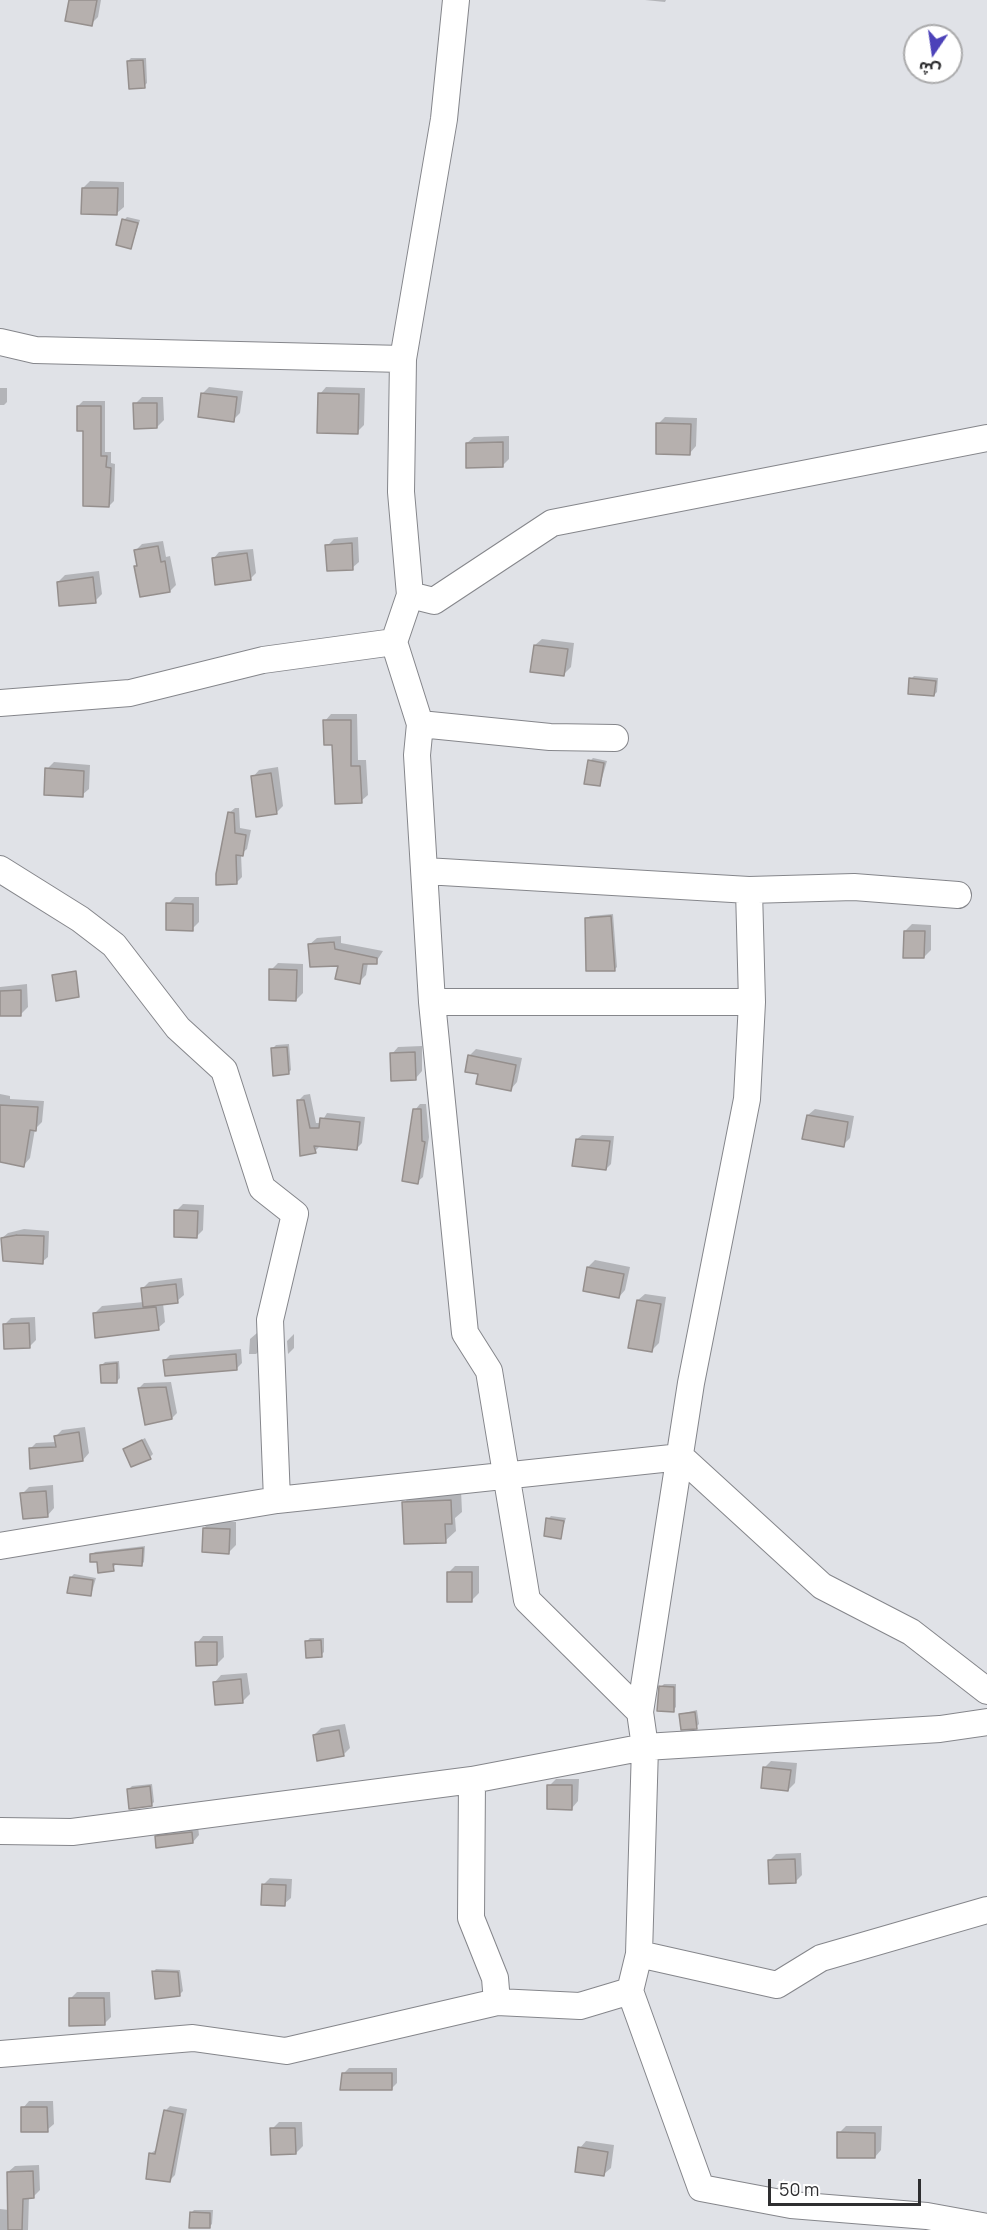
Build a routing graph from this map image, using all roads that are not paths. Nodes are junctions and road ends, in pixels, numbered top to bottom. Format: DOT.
graph roads {
  1 [pos="456,0"];
  2 [pos="0,342"];
  3 [pos="403,359"];
  4 [pos="987,438"];
  5 [pos="410,595"];
  6 [pos="394,642"];
  7 [pos="0,704"];
  8 [pos="420,724"];
  9 [pos="615,738"];
  10 [pos="0,869"];
  11 [pos="425,871"];
  12 [pos="749,890"];
  13 [pos="958,895"];
  14 [pos="432,1002"];
  15 [pos="752,1002"];
  16 [pos="681,1457"];
  17 [pos="506,1476"];
  18 [pos="277,1500"];
  19 [pos="0,1546"];
  20 [pos="987,1691"];
  21 [pos="640,1712"];
  22 [pos="987,1722"];
  23 [pos="645,1748"];
  24 [pos="472,1780"];
  25 [pos="0,1832"];
  26 [pos="987,1910"];
  27 [pos="639,1954"];
  28 [pos="630,1991"];
  29 [pos="497,2002"];
  30 [pos="0,2054"];
  31 [pos="987,2227"];
  1 -- 3 [label="street"];
  2 -- 3 [label="street"];
  3 -- 5 [label="street"];
  4 -- 5 [label="street"];
  5 -- 6 [label="street"];
  6 -- 7 [label="street"];
  6 -- 8 [label="street"];
  8 -- 9 [label="street"];
  8 -- 11 [label="street"];
  10 -- 18 [label="street"];
  11 -- 12 [label="street"];
  11 -- 14 [label="street"];
  12 -- 13 [label="street"];
  12 -- 15 [label="street"];
  14 -- 15 [label="street"];
  14 -- 17 [label="street"];
  15 -- 16 [label="street"];
  16 -- 17 [label="street"];
  16 -- 20 [label="street"];
  16 -- 21 [label="street"];
  17 -- 18 [label="street"];
  17 -- 21 [label="street"];
  18 -- 19 [label="street"];
  21 -- 23 [label="street"];
  22 -- 23 [label="street"];
  23 -- 24 [label="street"];
  23 -- 27 [label="street"];
  24 -- 25 [label="street"];
  24 -- 29 [label="street"];
  26 -- 27 [label="street"];
  27 -- 28 [label="street"];
  28 -- 29 [label="street"];
  28 -- 31 [label="street"];
  29 -- 30 [label="street"];
}
